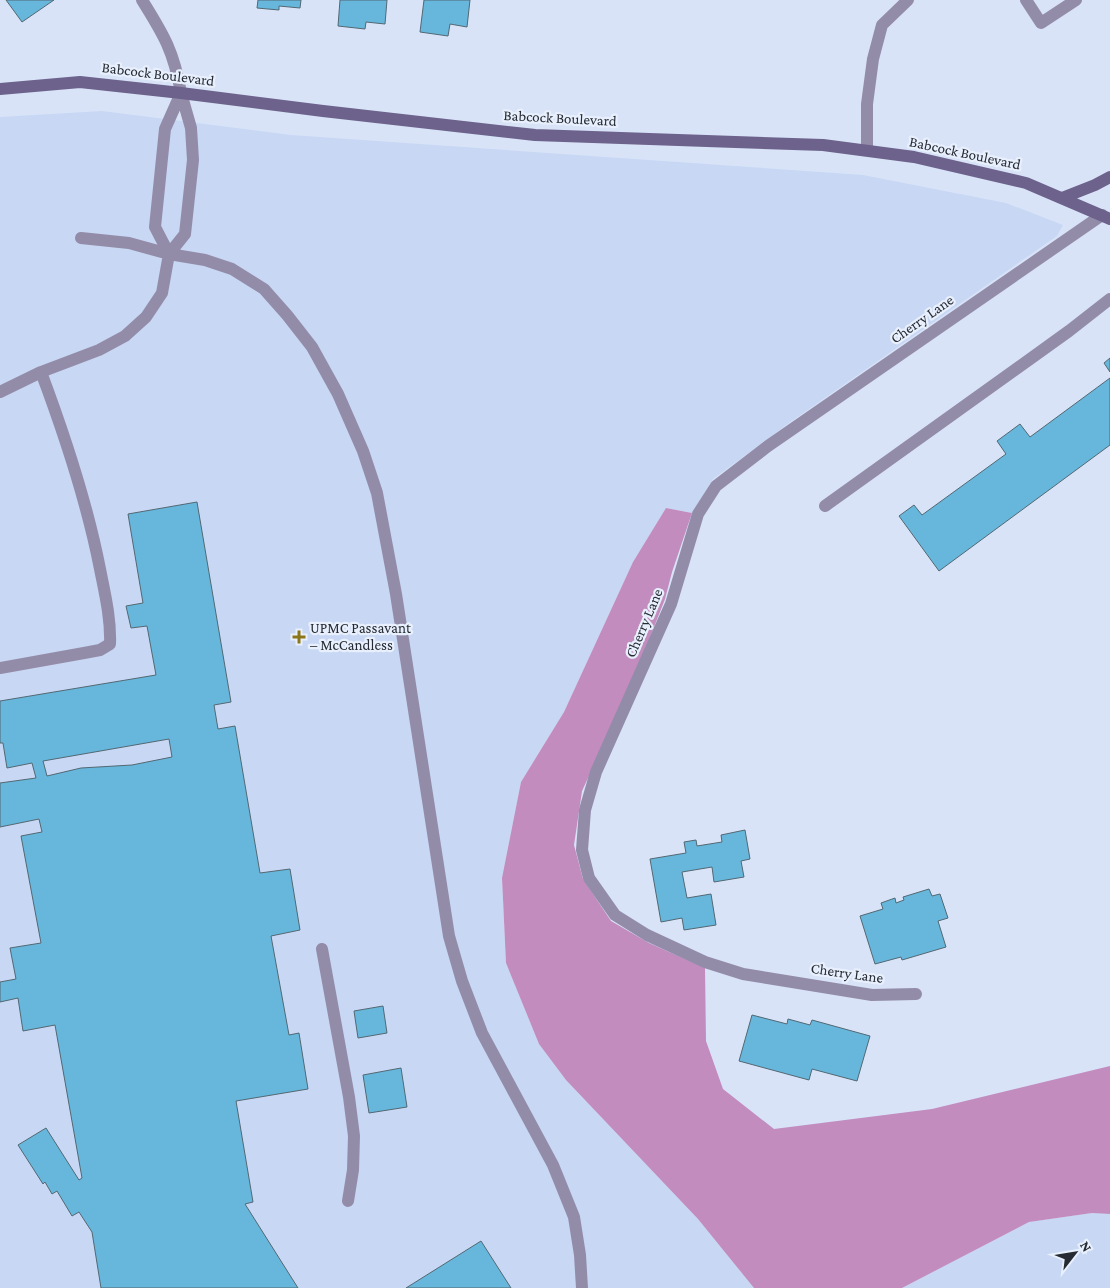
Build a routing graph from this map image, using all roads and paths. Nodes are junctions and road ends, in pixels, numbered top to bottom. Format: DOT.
graph roads {
  1 [pos="142,0"];
  2 [pos="908,0"];
  3 [pos="1026,0"];
  4 [pos="1076,0"];
  5 [pos="0,89"];
  6 [pos="181,93"];
  7 [pos="867,150"];
  8 [pos="1110,177"];
  9 [pos="1062,198"];
  10 [pos="1106,217"];
  11 [pos="81,238"];
  12 [pos="169,254"];
  13 [pos="1110,300"];
  14 [pos="41,372"];
  15 [pos="0,392"];
  16 [pos="825,506"];
  17 [pos="0,668"];
  18 [pos="322,949"];
  19 [pos="916,994"];
  20 [pos="348,1201"];
  21 [pos="582,1288"];
  1 -- 6 [label="street"];
  2 -- 7 [label="street"];
  3 -- 4 [label="street"];
  5 -- 6 [label="main road, Babcock Boulevard"];
  6 -- 7 [label="main road, Babcock Boulevard"];
  6 -- 12 [label="street"];
  6 -- 12 [label="street"];
  7 -- 9 [label="main road, Babcock Boulevard"];
  8 -- 9 [label="main road"];
  9 -- 10 [label="main road, Babcock Boulevard"];
  10 -- 19 [label="street, Cherry Lane"];
  11 -- 12 [label="street"];
  12 -- 14 [label="street"];
  12 -- 21 [label="street"];
  13 -- 16 [label="street"];
  14 -- 15 [label="street"];
  14 -- 17 [label="street"];
  18 -- 20 [label="street"];
}
